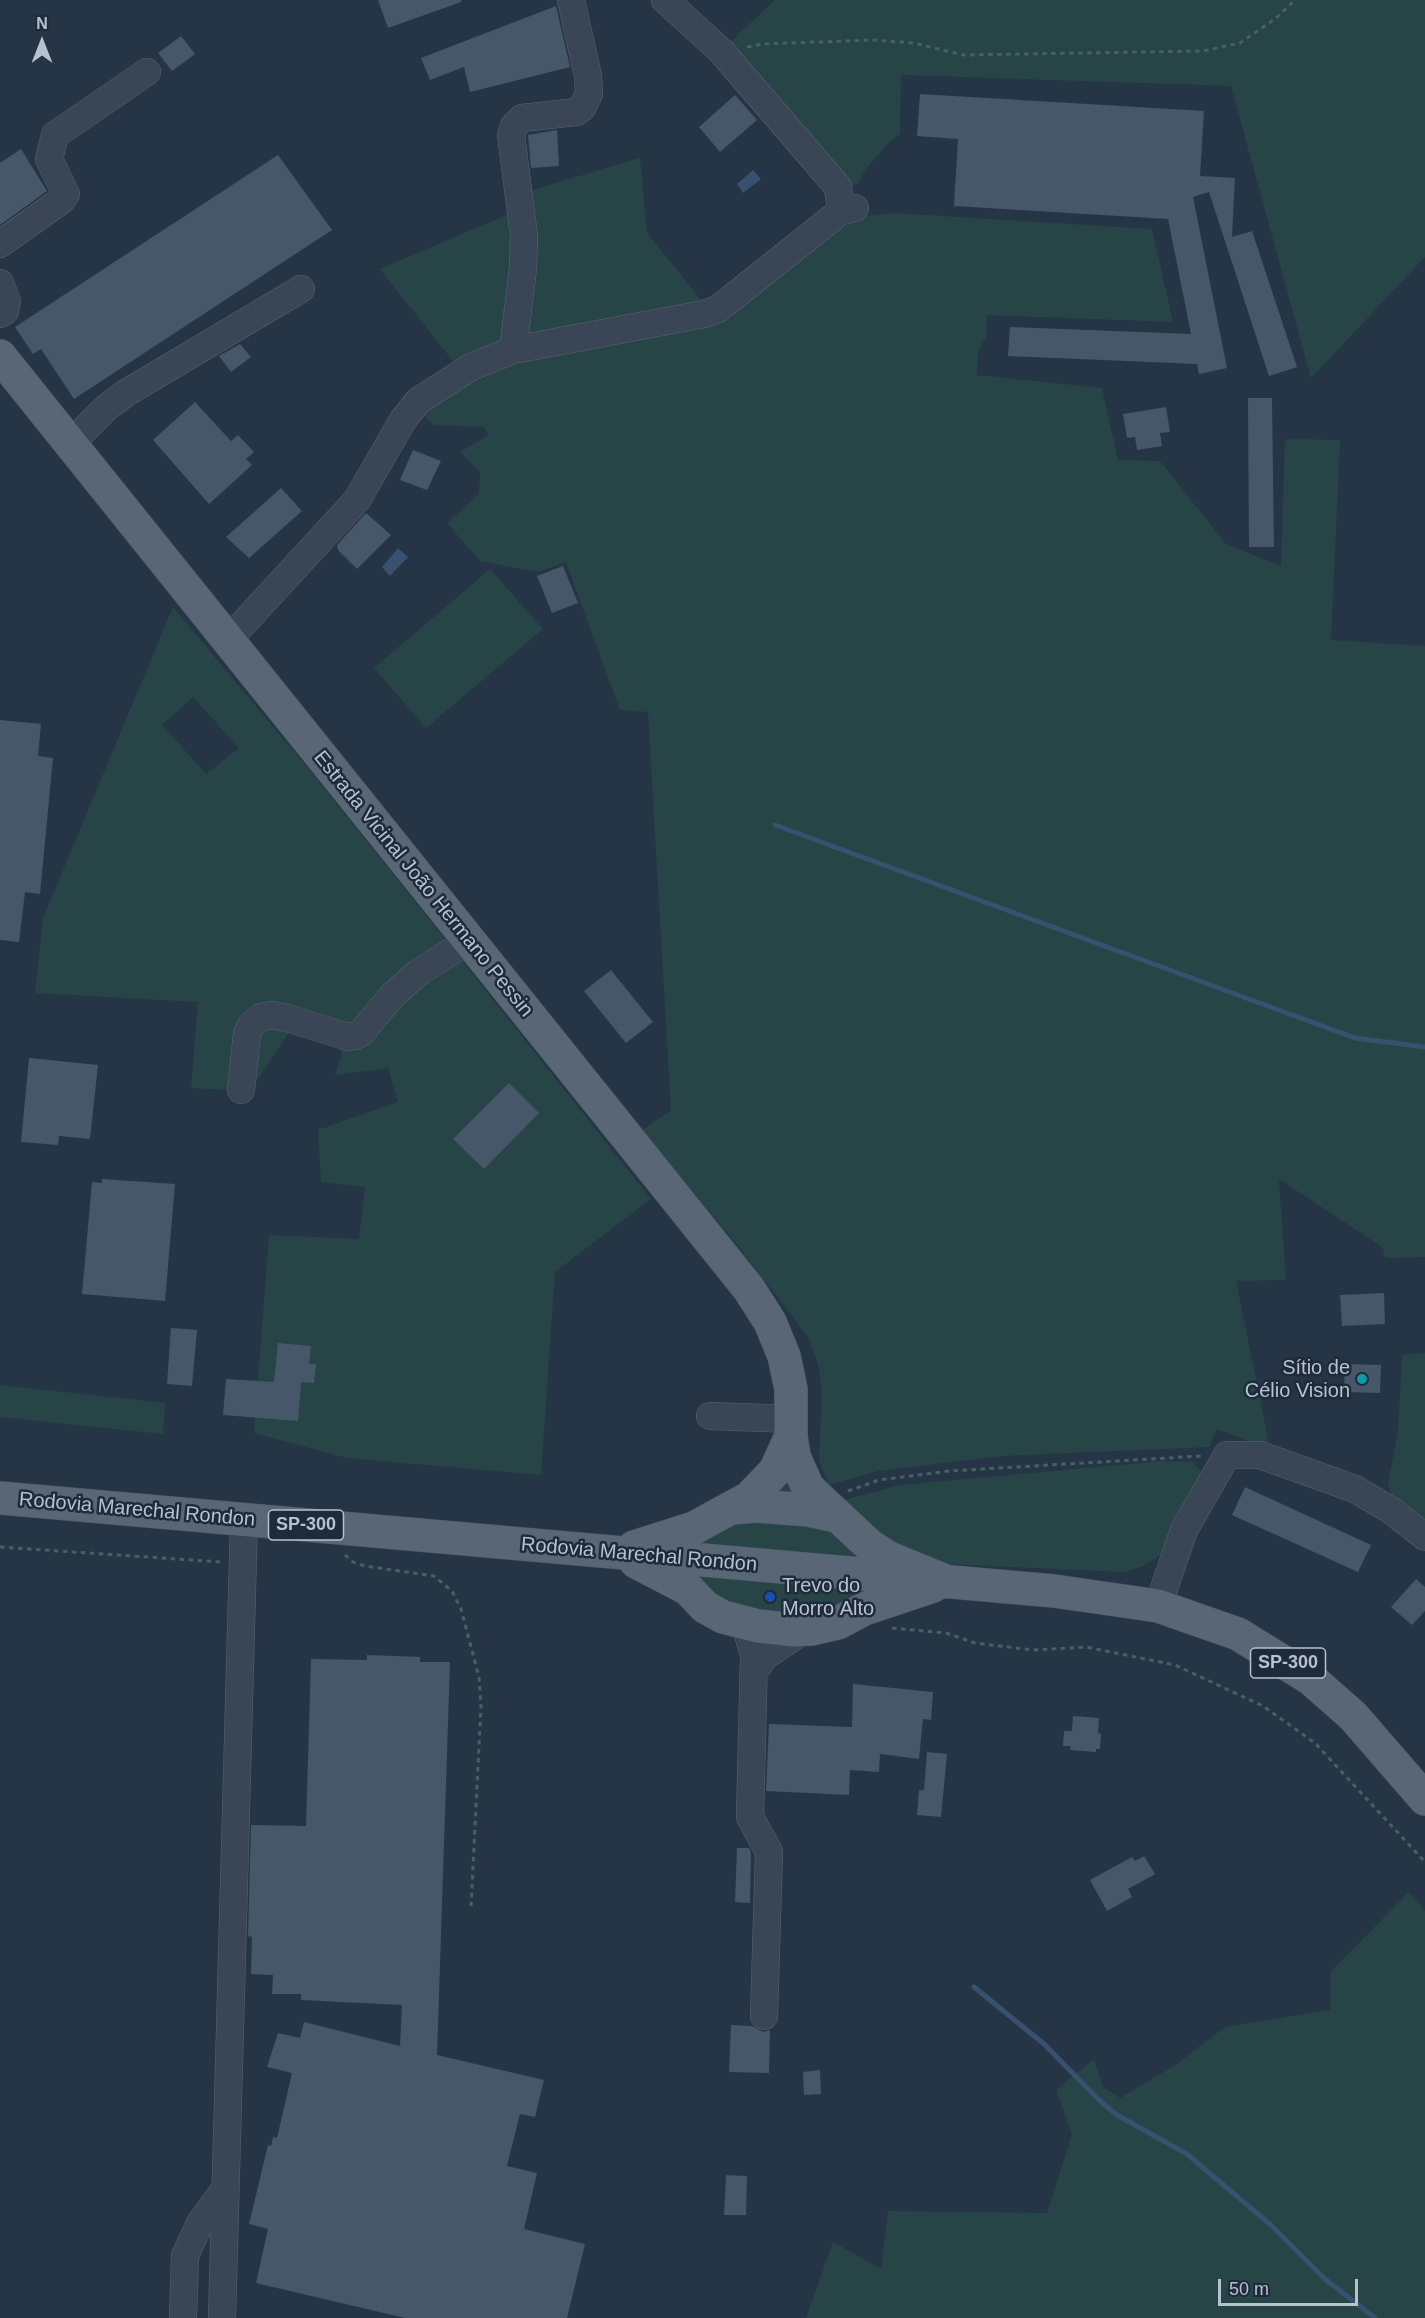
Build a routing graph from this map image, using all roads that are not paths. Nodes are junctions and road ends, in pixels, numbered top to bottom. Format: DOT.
graph roads {
  1 [pos="571,0"];
  2 [pos="665,0"];
  3 [pos="147,72"];
  4 [pos="0,244"];
  5 [pos="0,283"];
  6 [pos="301,289"];
  7 [pos="0,314"];
  8 [pos="513,350"];
  9 [pos="0,356"];
  10 [pos="70,444"];
  11 [pos="230,639"];
  12 [pos="468,941"];
  13 [pos="241,1090"];
  14 [pos="710,1416"];
  15 [pos="791,1427"];
  16 [pos="0,1498"];
  17 [pos="731,1508"];
  18 [pos="828,1510"];
  19 [pos="244,1520"];
  20 [pos="694,1528"];
  21 [pos="1425,1537"];
  22 [pos="612,1552"];
  23 [pos="873,1560"];
  24 [pos="684,1574"];
  25 [pos="948,1582"];
  26 [pos="1158,1606"];
  27 [pos="872,1618"];
  28 [pos="745,1624"];
  29 [pos="804,1630"];
  30 [pos="753,1672"];
  31 [pos="1425,1799"];
  32 [pos="764,2016"];
  33 [pos="225,2189"];
  34 [pos="183,2318"];
  35 [pos="222,2318"];
  1 -- 8 [label="street"];
  2 -- 8 [label="street"];
  3 -- 4 [label="street"];
  5 -- 7 [label="street"];
  6 -- 10 [label="street"];
  8 -- 11 [label="street"];
  9 -- 10 [label="main road, Estrada Vicinal João Hermano Pessin"];
  10 -- 11 [label="main road, Estrada Vicinal João Hermano Pessin"];
  11 -- 12 [label="main road, Estrada Vicinal João Hermano Pessin"];
  12 -- 13 [label="street"];
  12 -- 15 [label="main road, Estrada Vicinal João Hermano Pessin"];
  14 -- 15 [label="street"];
  15 -- 17 [label="main road, Estrada Vicinal João Hermano Pessin"];
  15 -- 18 [label="main road, Estrada Vicinal João Hermano Pessin"];
  16 -- 19 [label="main road, Rodovia Marechal Rondon / SP-300"];
  17 -- 18 [label="main road"];
  17 -- 20 [label="main road, Estrada Vicinal João Hermano Pessin"];
  18 -- 23 [label="main road, Estrada Vicinal João Hermano Pessin"];
  19 -- 22 [label="main road, Rodovia Marechal Rondon / SP-300"];
  19 -- 33 [label="street"];
  20 -- 22 [label="main road, Estrada Vicinal João Hermano Pessin"];
  20 -- 24 [label="main road"];
  21 -- 26 [label="street"];
  22 -- 24 [label="main road, Rodovia Marechal Rondon / SP-300"];
  23 -- 24 [label="main road, Rodovia Marechal Rondon / SP-300"];
  23 -- 25 [label="main road, Rodovia Marechal Rondon / SP-300"];
  23 -- 27 [label="main road"];
  24 -- 28 [label="main road"];
  25 -- 26 [label="main road, Rodovia Marechal Rondon / SP-300"];
  25 -- 27 [label="main road"];
  26 -- 31 [label="main road, Rodovia Marechal Rondon / SP-300"];
  27 -- 29 [label="main road"];
  28 -- 29 [label="main road"];
  28 -- 30 [label="street"];
  29 -- 30 [label="street"];
  30 -- 32 [label="street"];
  33 -- 34 [label="street"];
  33 -- 35 [label="street"];
}
